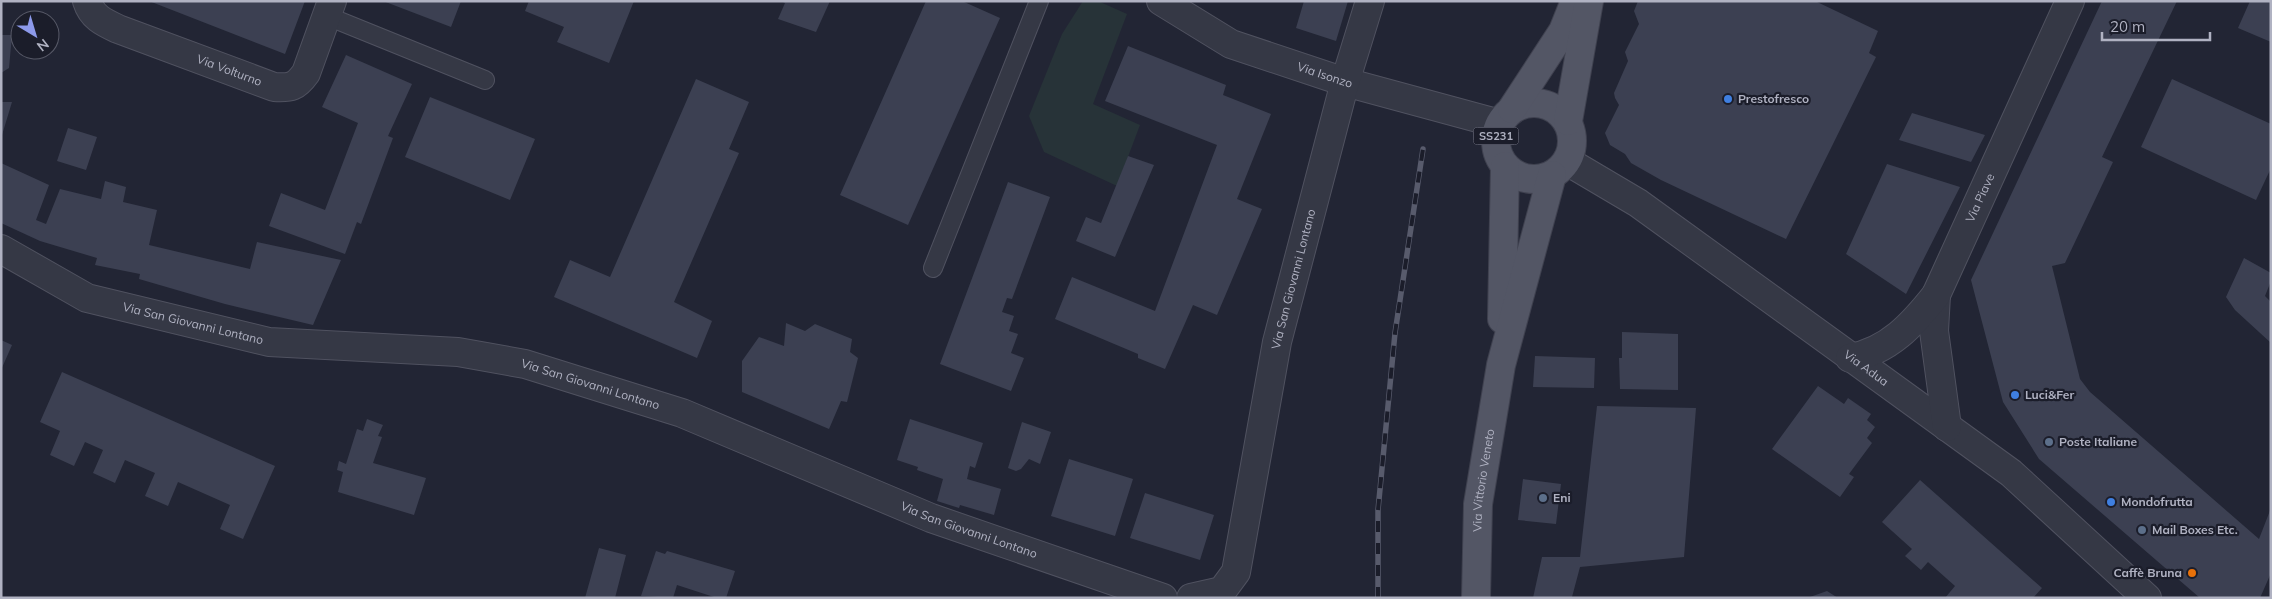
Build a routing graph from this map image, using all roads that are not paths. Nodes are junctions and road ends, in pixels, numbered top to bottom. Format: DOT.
graph roads {
  1 [pos="88,1"];
  2 [pos="1039,1"];
  3 [pos="1161,1"];
  4 [pos="1370,1"];
  5 [pos="1575,1"];
  6 [pos="1589,1"];
  7 [pos="2070,1"];
  8 [pos="330,9"];
  9 [pos="485,80"];
  10 [pos="1345,82"];
  11 [pos="1506,117"];
  12 [pos="1568,121"];
  13 [pos="1505,166"];
  14 [pos="1559,168"];
  15 [pos="1,249"];
  16 [pos="933,268"];
  17 [pos="1936,295"];
  18 [pos="1850,358"];
  19 [pos="1501,365"];
  20 [pos="1947,427"];
  21 [pos="1163,598"];
  22 [pos="1191,598"];
  23 [pos="1476,598"];
  24 [pos="2146,598"];
  1 -- 8 [label="street, Via Volturno"];
  2 -- 16 [label="lane"];
  3 -- 10 [label="street, Via Isonzo"];
  4 -- 10 [label="street, Via San Giovanni Lontano"];
  5 -- 11 [label="main road, SS231"];
  6 -- 12 [label="main road, SS231"];
  7 -- 17 [label="street, Via Piave"];
  8 -- 9 [label="lane"];
  10 -- 11 [label="street, Via Isonzo"];
  10 -- 22 [label="street, Via San Giovanni Lontano"];
  11 -- 12 [label="main road, SS231"];
  11 -- 13 [label="main road, SS231"];
  12 -- 14 [label="main road, SS231"];
  13 -- 14 [label="main road"];
  13 -- 19 [label="main road, Via Vittorio Veneto / SS231"];
  14 -- 18 [label="street, Via Adua"];
  14 -- 19 [label="main road, Via Vittorio Veneto / SS231"];
  15 -- 21 [label="street, Via San Giovanni Lontano"];
  17 -- 18 [label="street, Via Piave"];
  17 -- 20 [label="street"];
  18 -- 20 [label="street, Via Adua"];
  19 -- 23 [label="main road, Via Vittorio Veneto / SS231"];
  20 -- 24 [label="street, Via Adua"];
}
